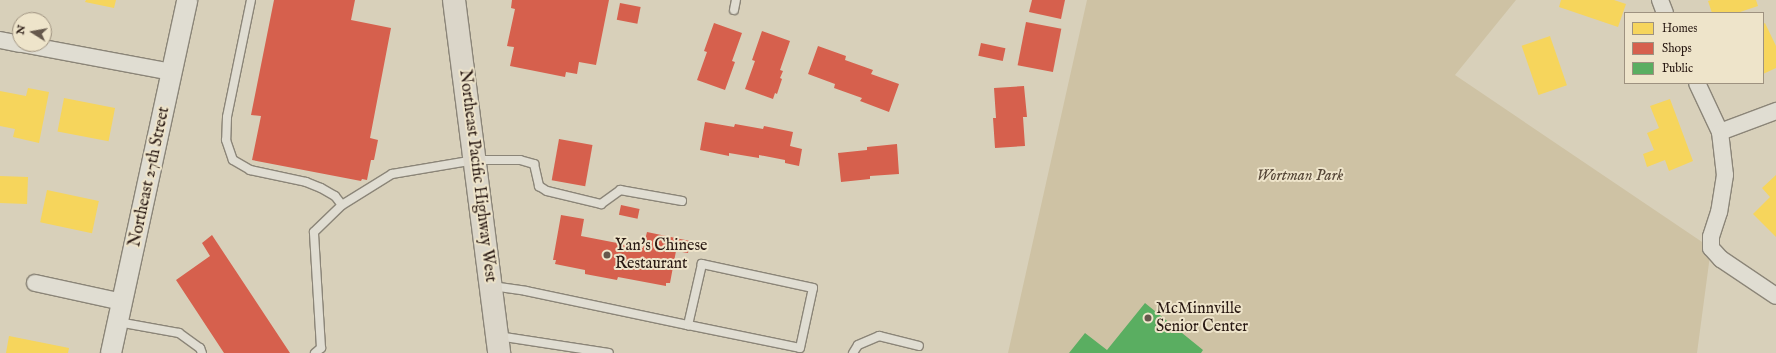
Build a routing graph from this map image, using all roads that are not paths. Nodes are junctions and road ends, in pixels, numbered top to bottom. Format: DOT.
graph roads {
  1 [pos="187,0"];
  2 [pos="251,0"];
  3 [pos="452,0"];
  4 [pos="736,0"];
  5 [pos="1660,0"];
  6 [pos="734,10"];
  7 [pos="1665,12"];
  8 [pos="0,40"];
  9 [pos="12,42"];
  10 [pos="52,50"];
  11 [pos="172,72"];
  12 [pos="1697,84"];
  13 [pos="1776,111"];
  14 [pos="1720,132"];
  15 [pos="474,160"];
  16 [pos="682,201"];
  17 [pos="342,205"];
  18 [pos="35,283"];
  19 [pos="491,286"];
  20 [pos="1776,296"];
  21 [pos="122,302"];
  22 [pos="118,322"];
  23 [pos="688,325"];
  24 [pos="498,345"];
  25 [pos="919,346"];
  26 [pos="111,353"];
  27 [pos="202,353"];
  28 [pos="315,353"];
  29 [pos="609,353"];
  30 [pos="853,353"];
  1 -- 11 [label="street, Northeast 27th Street"];
  2 -- 17 [label="lane"];
  3 -- 15 [label="highway, Northeast Pacific Highway West"];
  4 -- 6 [label="lane"];
  5 -- 7 [label="street"];
  8 -- 9 [label="street"];
  10 -- 11 [label="street"];
  11 -- 21 [label="street, Northeast 27th Street"];
  12 -- 14 [label="street"];
  13 -- 14 [label="street"];
  14 -- 20 [label="street"];
  15 -- 16 [label="lane"];
  15 -- 17 [label="lane"];
  15 -- 19 [label="highway, Northeast Pacific Highway West"];
  17 -- 28 [label="lane"];
  18 -- 21 [label="street"];
  19 -- 23 [label="lane"];
  19 -- 24 [label="highway, Northeast Pacific Highway West"];
  21 -- 22 [label="street, Northeast 27th Street"];
  22 -- 26 [label="street, Northeast 27th Street"];
  22 -- 27 [label="lane"];
  23 -- 23 [label="lane"];
  24 -- 29 [label="lane"];
  25 -- 30 [label="lane"];
}
